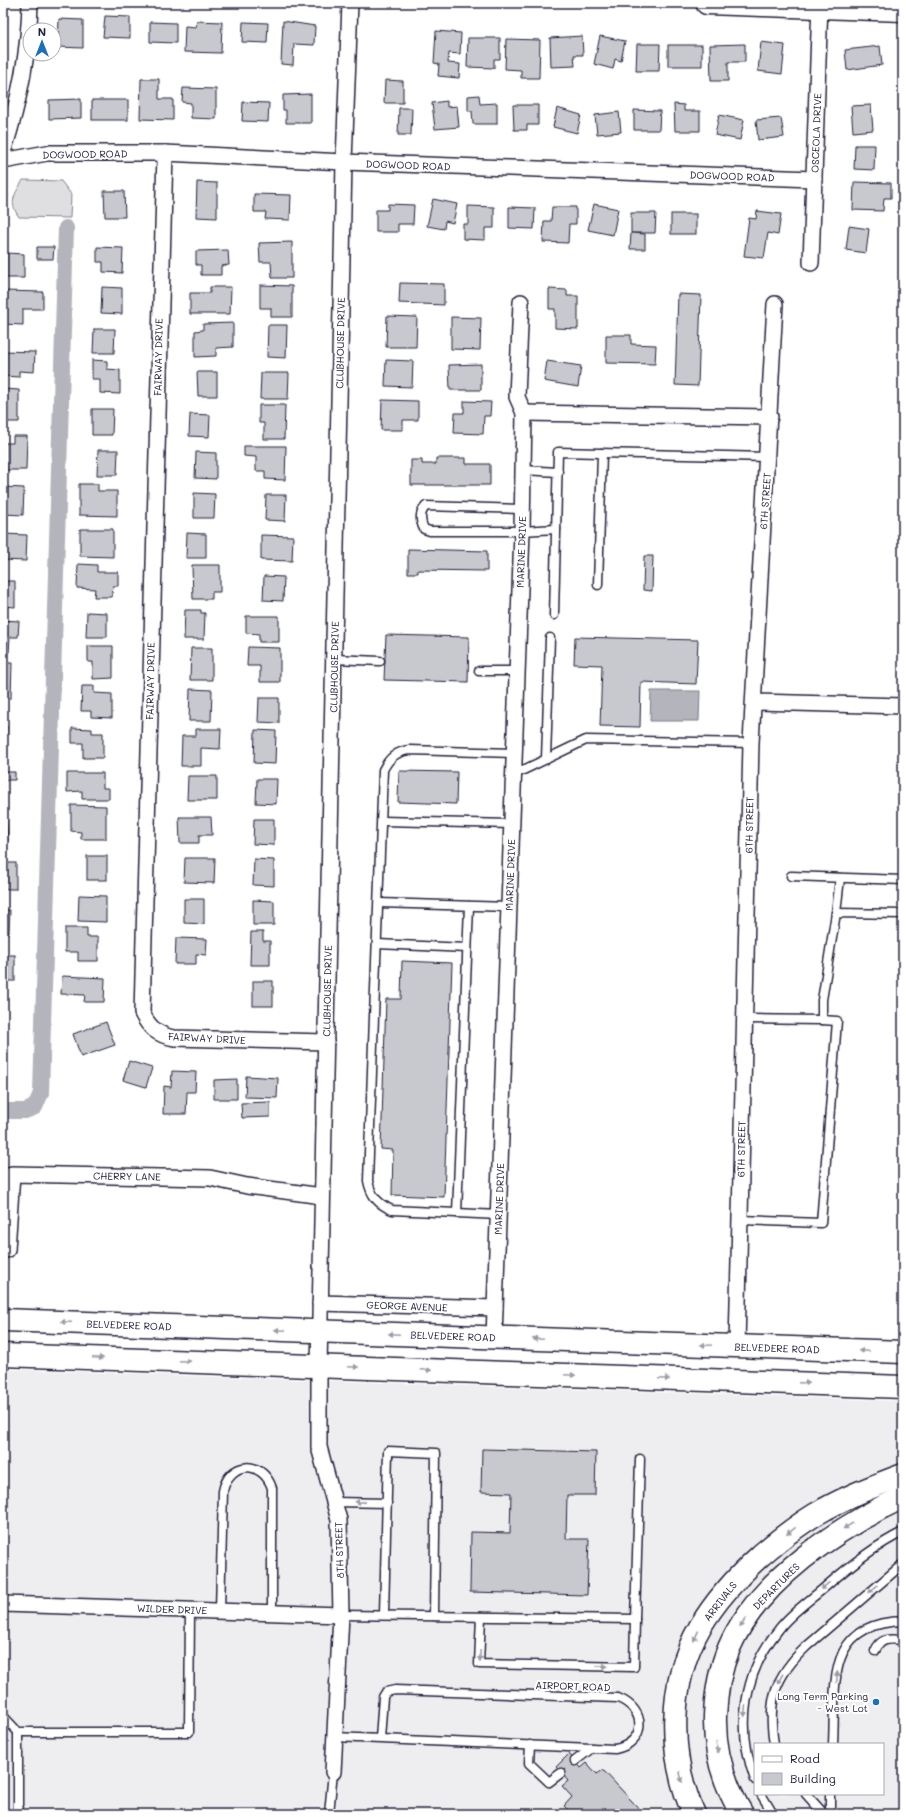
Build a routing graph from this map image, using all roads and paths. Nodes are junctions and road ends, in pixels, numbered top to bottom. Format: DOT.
graph roads {
  1 [pos="30,3"];
  2 [pos="350,3"];
  3 [pos="707,3"];
  4 [pos="820,5"];
  5 [pos="903,10"];
  6 [pos="3,152"];
  7 [pos="165,153"];
  8 [pos="3,161"];
  9 [pos="344,162"];
  10 [pos="814,179"];
  11 [pos="811,263"];
  12 [pos="521,302"];
  13 [pos="776,304"];
  14 [pos="524,413"];
  15 [pos="770,417"];
  16 [pos="602,453"];
  17 [pos="768,457"];
  18 [pos="523,470"];
  19 [pos="558,472"];
  20 [pos="522,509"];
  21 [pos="556,529"];
  22 [pos="522,532"];
  23 [pos="598,585"];
  24 [pos="554,615"];
  25 [pos="550,638"];
  26 [pos="334,659"];
  27 [pos="380,661"];
  28 [pos="479,671"];
  29 [pos="517,671"];
  30 [pos="754,702"];
  31 [pos="903,706"];
  32 [pos="751,743"];
  33 [pos="514,753"];
  34 [pos="546,759"];
  35 [pos="514,775"];
  36 [pos="382,821"];
  37 [pos="512,824"];
  38 [pos="791,876"];
  39 [pos="840,878"];
  40 [pos="903,880"];
  41 [pos="379,903"];
  42 [pos="469,906"];
  43 [pos="509,907"];
  44 [pos="836,912"];
  45 [pos="903,914"];
  46 [pos="377,944"];
  47 [pos="467,948"];
  48 [pos="745,1019"];
  49 [pos="822,1020"];
  50 [pos="326,1042"];
  51 [pos="322,1196"];
  52 [pos="457,1213"];
  53 [pos="499,1215"];
  54 [pos="740,1220"];
  55 [pos="3,1250"];
  56 [pos="320,1303"];
  57 [pos="495,1308"];
  58 [pos="3,1320"];
  59 [pos="319,1331"];
  60 [pos="494,1338"];
  61 [pos="737,1346"];
  62 [pos="903,1352"];
  63 [pos="3,1355"];
  64 [pos="318,1366"];
  65 [pos="903,1387"];
  66 [pos="640,1459"];
  67 [pos="903,1475"];
  68 [pos="903,1497"];
  69 [pos="334,1502"];
  70 [pos="387,1503"];
  71 [pos="903,1532"];
  72 [pos="903,1564"];
  73 [pos="3,1604"];
  74 [pos="190,1610"];
  75 [pos="220,1611"];
  76 [pos="272,1612"];
  77 [pos="341,1615"];
  78 [pos="384,1615"];
  79 [pos="434,1616"];
  80 [pos="481,1617"];
  81 [pos="635,1619"];
  82 [pos="903,1621"];
  83 [pos="903,1640"];
  84 [pos="875,1651"];
  85 [pos="3,1716"];
  86 [pos="18,1732"];
  87 [pos="334,1737"];
  88 [pos="380,1739"];
  89 [pos="774,1743"];
  90 [pos="833,1743"];
  91 [pos="530,1745"];
  92 [pos="592,1748"];
  93 [pos="575,1761"];
  94 [pos="333,1772"];
  95 [pos="561,1773"];
  96 [pos="754,1776"];
  97 [pos="762,1795"];
  98 [pos="807,1795"];
  99 [pos="830,1797"];
  100 [pos="18,1814"];
  101 [pos="329,1814"];
  102 [pos="694,1814"];
  103 [pos="742,1814"];
  104 [pos="773,1814"];
  105 [pos="824,1814"];
  106 [pos="830,1814"];
  1 -- 6 [label="street"];
  2 -- 9 [label="street, CLUBHOUSE DRIVE"];
  3 -- 4 [label="main road"];
  4 -- 5 [label="main road"];
  4 -- 10 [label="street, OSCEOLA DRIVE"];
  7 -- 8 [label="street, DOGWOOD ROAD"];
  7 -- 9 [label="street, DOGWOOD ROAD"];
  7 -- 50 [label="street, FAIRWAY DRIVE"];
  9 -- 10 [label="street, DOGWOOD ROAD"];
  9 -- 26 [label="street, CLUBHOUSE DRIVE"];
  10 -- 11 [label="street, OSCEOLA DRIVE"];
  12 -- 14 [label="street, MARINE DRIVE"];
  13 -- 15 [label="street, 6TH STREET"];
  14 -- 15 [label="street"];
  14 -- 18 [label="street, MARINE DRIVE"];
  15 -- 17 [label="street, 6TH STREET"];
  16 -- 17 [label="lane"];
  16 -- 19 [label="lane"];
  16 -- 23 [label="lane"];
  17 -- 30 [label="street, 6TH STREET"];
  18 -- 19 [label="lane"];
  18 -- 20 [label="street, MARINE DRIVE"];
  19 -- 21 [label="lane"];
  20 -- 22 [label="street, MARINE DRIVE"];
  20 -- 22 [label="lane"];
  21 -- 22 [label="lane"];
  21 -- 24 [label="lane"];
  22 -- 29 [label="street, MARINE DRIVE"];
  25 -- 34 [label="lane"];
  26 -- 27 [label="lane"];
  26 -- 50 [label="street, CLUBHOUSE DRIVE"];
  28 -- 29 [label="lane"];
  29 -- 33 [label="street, MARINE DRIVE"];
  30 -- 31 [label="street"];
  30 -- 32 [label="street, 6TH STREET"];
  32 -- 34 [label="lane"];
  32 -- 48 [label="street, 6TH STREET"];
  33 -- 35 [label="street, MARINE DRIVE"];
  33 -- 36 [label="lane"];
  34 -- 35 [label="lane"];
  35 -- 37 [label="street, MARINE DRIVE"];
  36 -- 37 [label="lane"];
  36 -- 41 [label="lane"];
  37 -- 43 [label="street, MARINE DRIVE"];
  38 -- 39 [label="lane"];
  39 -- 40 [label="lane"];
  39 -- 44 [label="lane"];
  41 -- 42 [label="lane"];
  41 -- 46 [label="lane"];
  42 -- 43 [label="lane"];
  42 -- 47 [label="lane"];
  43 -- 53 [label="street, MARINE DRIVE"];
  44 -- 45 [label="lane"];
  44 -- 49 [label="lane"];
  46 -- 47 [label="lane"];
  46 -- 52 [label="lane"];
  47 -- 52 [label="lane"];
  48 -- 49 [label="lane"];
  48 -- 54 [label="street, 6TH STREET"];
  49 -- 54 [label="lane"];
  50 -- 51 [label="street, CLUBHOUSE DRIVE"];
  51 -- 55 [label="street, CHERRY LANE"];
  51 -- 56 [label="street, CLUBHOUSE DRIVE"];
  52 -- 53 [label="lane"];
  53 -- 57 [label="street, MARINE DRIVE"];
  54 -- 61 [label="street, 6TH STREET"];
  56 -- 57 [label="street, GEORGE AVENUE"];
  56 -- 59 [label="street, CLUBHOUSE DRIVE"];
  57 -- 60 [label="street, MARINE DRIVE"];
  59 -- 58 [label="main road, BELVEDERE ROAD, one-way"];
  60 -- 59 [label="main road, BELVEDERE ROAD, one-way"];
  59 -- 64 [label="street, 8TH STREET"];
  61 -- 60 [label="main road, BELVEDERE ROAD, one-way"];
  62 -- 61 [label="main road, BELVEDERE ROAD, one-way"];
  63 -- 64 [label="main road, one-way"];
  64 -- 65 [label="main road, one-way"];
  64 -- 69 [label="street, 8TH STREET"];
  66 -- 81 [label="lane"];
  67 -- 102 [label="main road, ARRIVALS, one-way"];
  68 -- 103 [label="main road, DEPARTURES, one-way"];
  70 -- 69 [label="lane, one-way"];
  69 -- 77 [label="street, 8TH STREET"];
  70 -- 78 [label="lane"];
  70 -- 79 [label="lane"];
  71 -- 96 [label="lane, one-way"];
  72 -- 89 [label="lane, one-way"];
  73 -- 74 [label="street, WILDER DRIVE"];
  74 -- 75 [label="street, WILDER DRIVE"];
  74 -- 86 [label="lane"];
  75 -- 76 [label="street, WILDER DRIVE"];
  75 -- 76 [label="lane"];
  76 -- 77 [label="street, WILDER DRIVE"];
  77 -- 78 [label="lane"];
  77 -- 87 [label="street, 8TH STREET"];
  78 -- 79 [label="lane"];
  79 -- 80 [label="lane"];
  80 -- 81 [label="lane"];
  80 -- 81 [label="lane, one-way"];
  90 -- 82 [label="lane, one-way"];
  83 -- 84 [label="lane"];
  85 -- 86 [label="lane"];
  86 -- 100 [label="lane"];
  87 -- 88 [label="lane, AIRPORT ROAD"];
  87 -- 94 [label="street, 8TH STREET"];
  88 -- 91 [label="lane, AIRPORT ROAD"];
  88 -- 92 [label="lane, AIRPORT ROAD"];
  91 -- 92 [label="lane, AIRPORT ROAD"];
  91 -- 95 [label="lane"];
  92 -- 93 [label="lane"];
  94 -- 101 [label="lane"];
  97 -- 104 [label="lane"];
  98 -- 105 [label="lane"];
  99 -- 106 [label="lane"];
}
